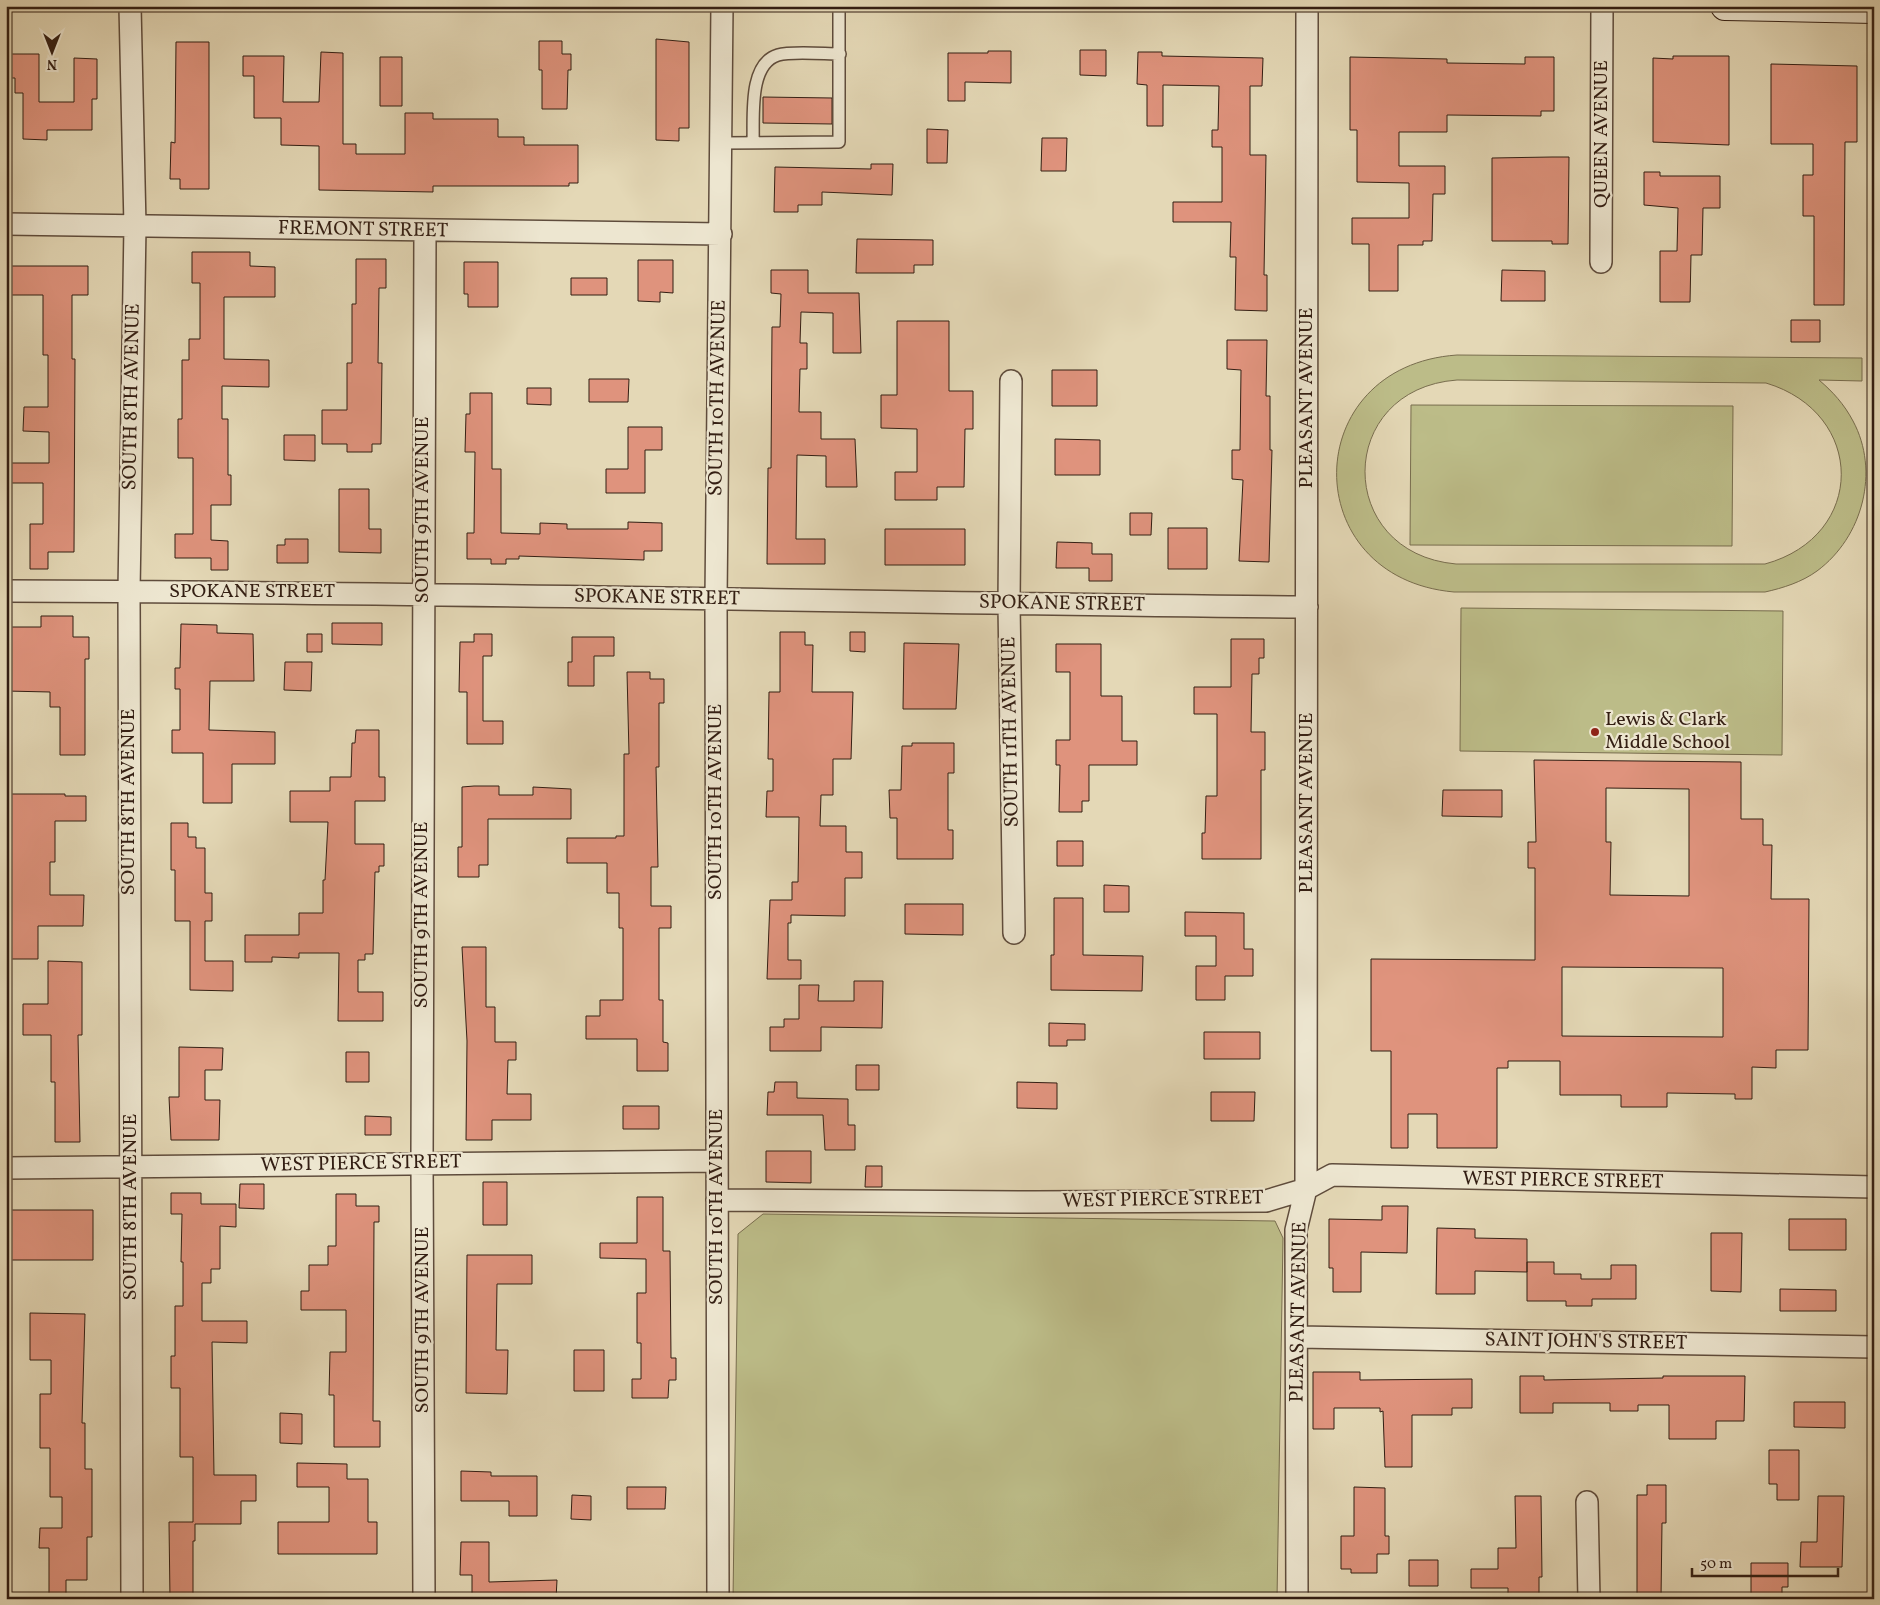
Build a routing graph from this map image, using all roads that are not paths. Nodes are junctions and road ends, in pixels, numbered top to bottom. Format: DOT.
graph roads {
  1 [pos="130,6"];
  2 [pos="722,6"];
  3 [pos="840,6"];
  4 [pos="1306,6"];
  5 [pos="1602,6"];
  6 [pos="1725,6"];
  7 [pos="1874,9"];
  8 [pos="840,54"];
  9 [pos="721,142"];
  10 [pos="753,142"];
  11 [pos="6,224"];
  12 [pos="135,226"];
  13 [pos="425,231"];
  14 [pos="720,234"];
  15 [pos="1602,262"];
  16 [pos="1011,381"];
  17 [pos="6,590"];
  18 [pos="129,591"];
  19 [pos="422,593"];
  20 [pos="716,600"];
  21 [pos="1009,604"];
  22 [pos="1307,607"];
  23 [pos="1014,933"];
  24 [pos="716,1161"];
  25 [pos="422,1163"];
  26 [pos="6,1168"];
  27 [pos="131,1168"];
  28 [pos="1874,1187"];
  29 [pos="1306,1189"];
  30 [pos="717,1200"];
  31 [pos="1298,1337"];
  32 [pos="1874,1346"];
  33 [pos="1588,1502"];
  34 [pos="132,1599"];
  35 [pos="424,1599"];
  36 [pos="718,1599"];
  37 [pos="1297,1599"];
  38 [pos="1589,1599"];
  1 -- 12 [label="street, SOUTH 8TH AVENUE"];
  2 -- 9 [label="street, SOUTH 10TH AVENUE"];
  3 -- 8 [label="lane"];
  4 -- 22 [label="street, PLEASANT AVENUE"];
  5 -- 15 [label="street, QUEEN AVENUE"];
  6 -- 7 [label="main road"];
  8 -- 10 [label="lane"];
  8 -- 10 [label="lane"];
  9 -- 10 [label="lane"];
  9 -- 14 [label="street, SOUTH 10TH AVENUE"];
  11 -- 12 [label="street, FREMONT STREET"];
  12 -- 13 [label="street, FREMONT STREET"];
  12 -- 18 [label="street, SOUTH 8TH AVENUE"];
  13 -- 14 [label="street, FREMONT STREET"];
  13 -- 19 [label="street, SOUTH 9TH AVENUE"];
  14 -- 20 [label="street, SOUTH 10TH AVENUE"];
  16 -- 21 [label="street, SOUTH 11TH AVENUE"];
  17 -- 18 [label="street, SPOKANE STREET"];
  18 -- 19 [label="street, SPOKANE STREET"];
  18 -- 27 [label="street, SOUTH 8TH AVENUE"];
  19 -- 20 [label="street, SPOKANE STREET"];
  19 -- 25 [label="street, SOUTH 9TH AVENUE"];
  20 -- 21 [label="street, SPOKANE STREET"];
  20 -- 24 [label="street, SOUTH 10TH AVENUE"];
  21 -- 22 [label="street, SPOKANE STREET"];
  21 -- 23 [label="street, SOUTH 11TH AVENUE"];
  22 -- 29 [label="street, PLEASANT AVENUE"];
  24 -- 25 [label="street, WEST PIERCE STREET"];
  24 -- 30 [label="street, SOUTH 10TH AVENUE"];
  25 -- 27 [label="street, WEST PIERCE STREET"];
  25 -- 35 [label="street, SOUTH 9TH AVENUE"];
  26 -- 27 [label="street, WEST PIERCE STREET"];
  27 -- 34 [label="street, SOUTH 8TH AVENUE"];
  28 -- 29 [label="street, WEST PIERCE STREET"];
  29 -- 30 [label="street, WEST PIERCE STREET"];
  29 -- 31 [label="street, PLEASANT AVENUE"];
  30 -- 36 [label="street, SOUTH 10TH AVENUE"];
  31 -- 32 [label="street, SAINT JOHN'S STREET"];
  31 -- 37 [label="street, PLEASANT AVENUE"];
  33 -- 38 [label="street"];
}
